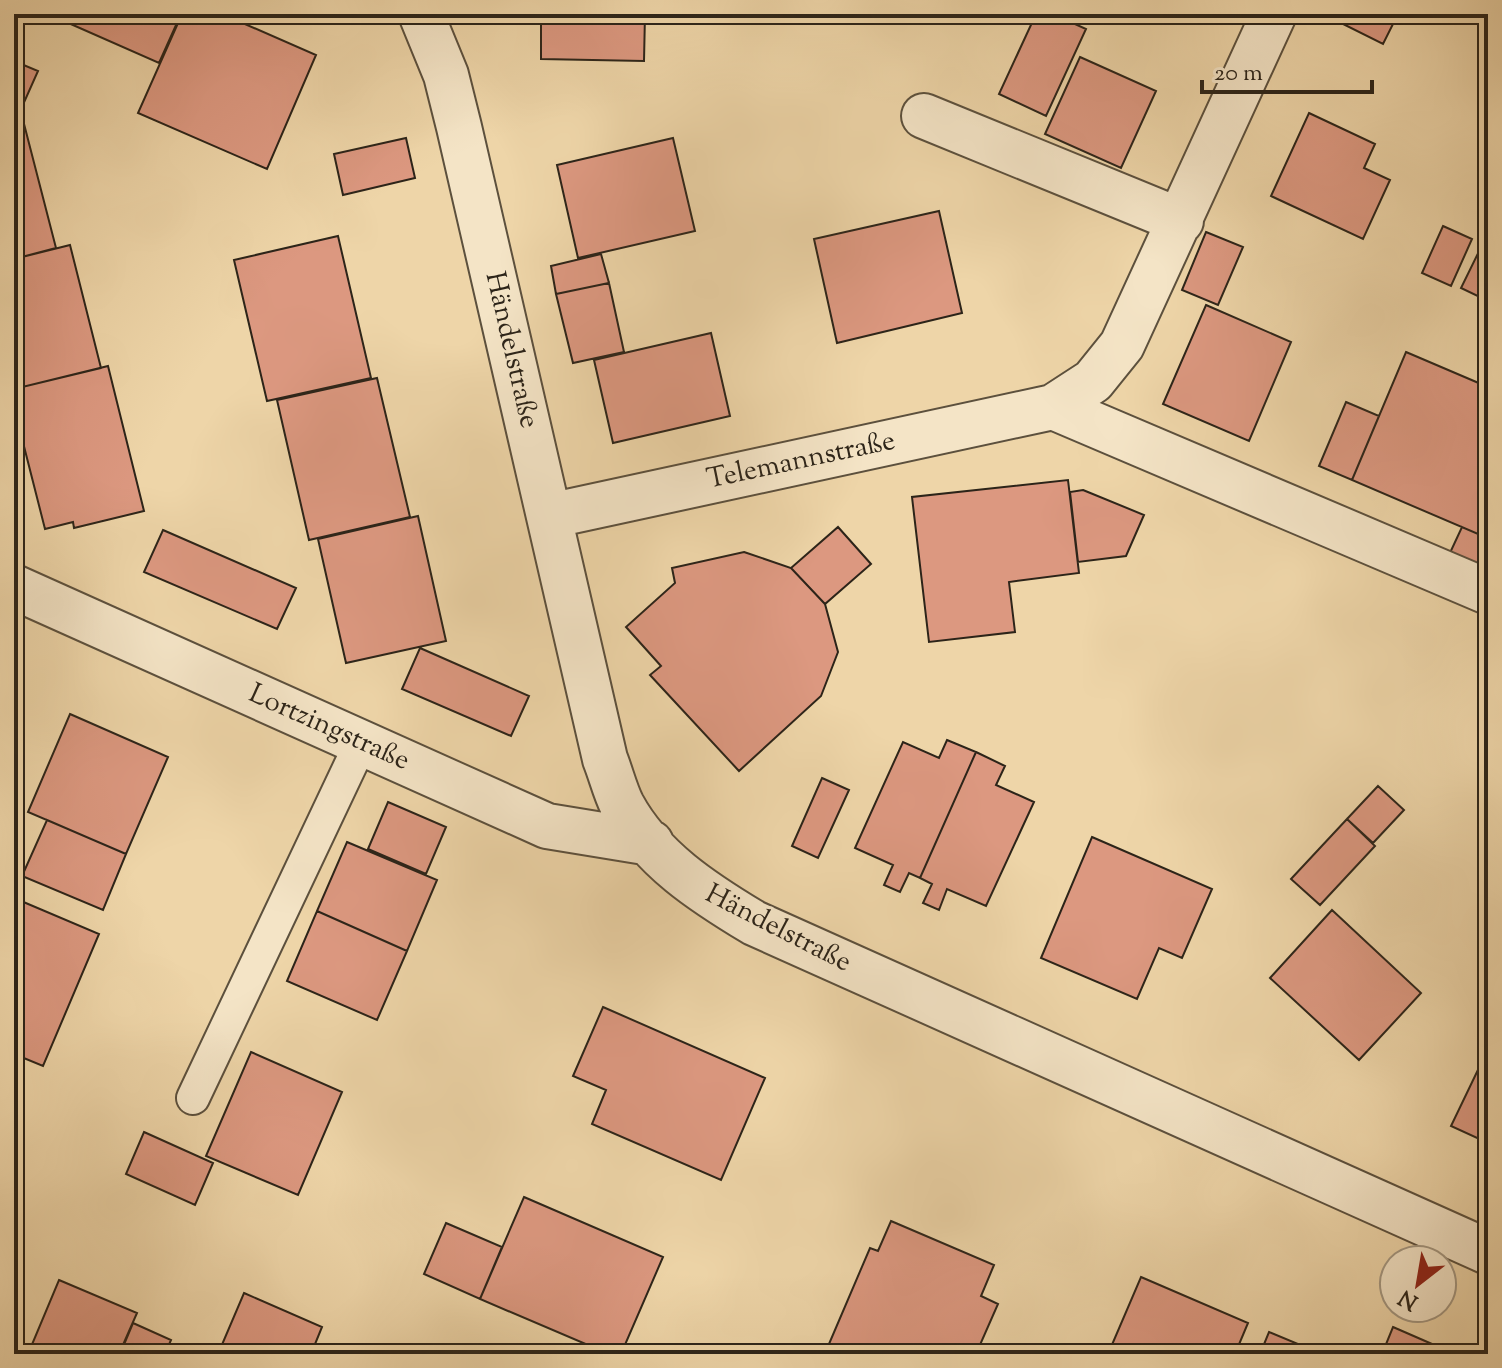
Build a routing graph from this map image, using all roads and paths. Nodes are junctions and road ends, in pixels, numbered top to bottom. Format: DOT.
graph roads {
  1 [pos="1274,14"];
  2 [pos="424,16"];
  3 [pos="924,116"];
  4 [pos="1181,221"];
  5 [pos="1053,407"];
  6 [pos="549,516"];
  7 [pos="14,587"];
  8 [pos="1488,592"];
  9 [pos="361,743"];
  10 [pos="651,843"];
  11 [pos="193,1098"];
  12 [pos="1488,1252"];
  1 -- 4 [label="street, Telemannstraße"];
  2 -- 6 [label="street, Händelstraße"];
  3 -- 4 [label="street"];
  4 -- 5 [label="street, Telemannstraße"];
  5 -- 6 [label="street, Telemannstraße"];
  5 -- 8 [label="street"];
  6 -- 10 [label="street, Händelstraße"];
  7 -- 9 [label="street, Lortzingstraße"];
  9 -- 10 [label="street, Lortzingstraße"];
  9 -- 11 [label="lane"];
  10 -- 12 [label="street, Händelstraße"];
}
